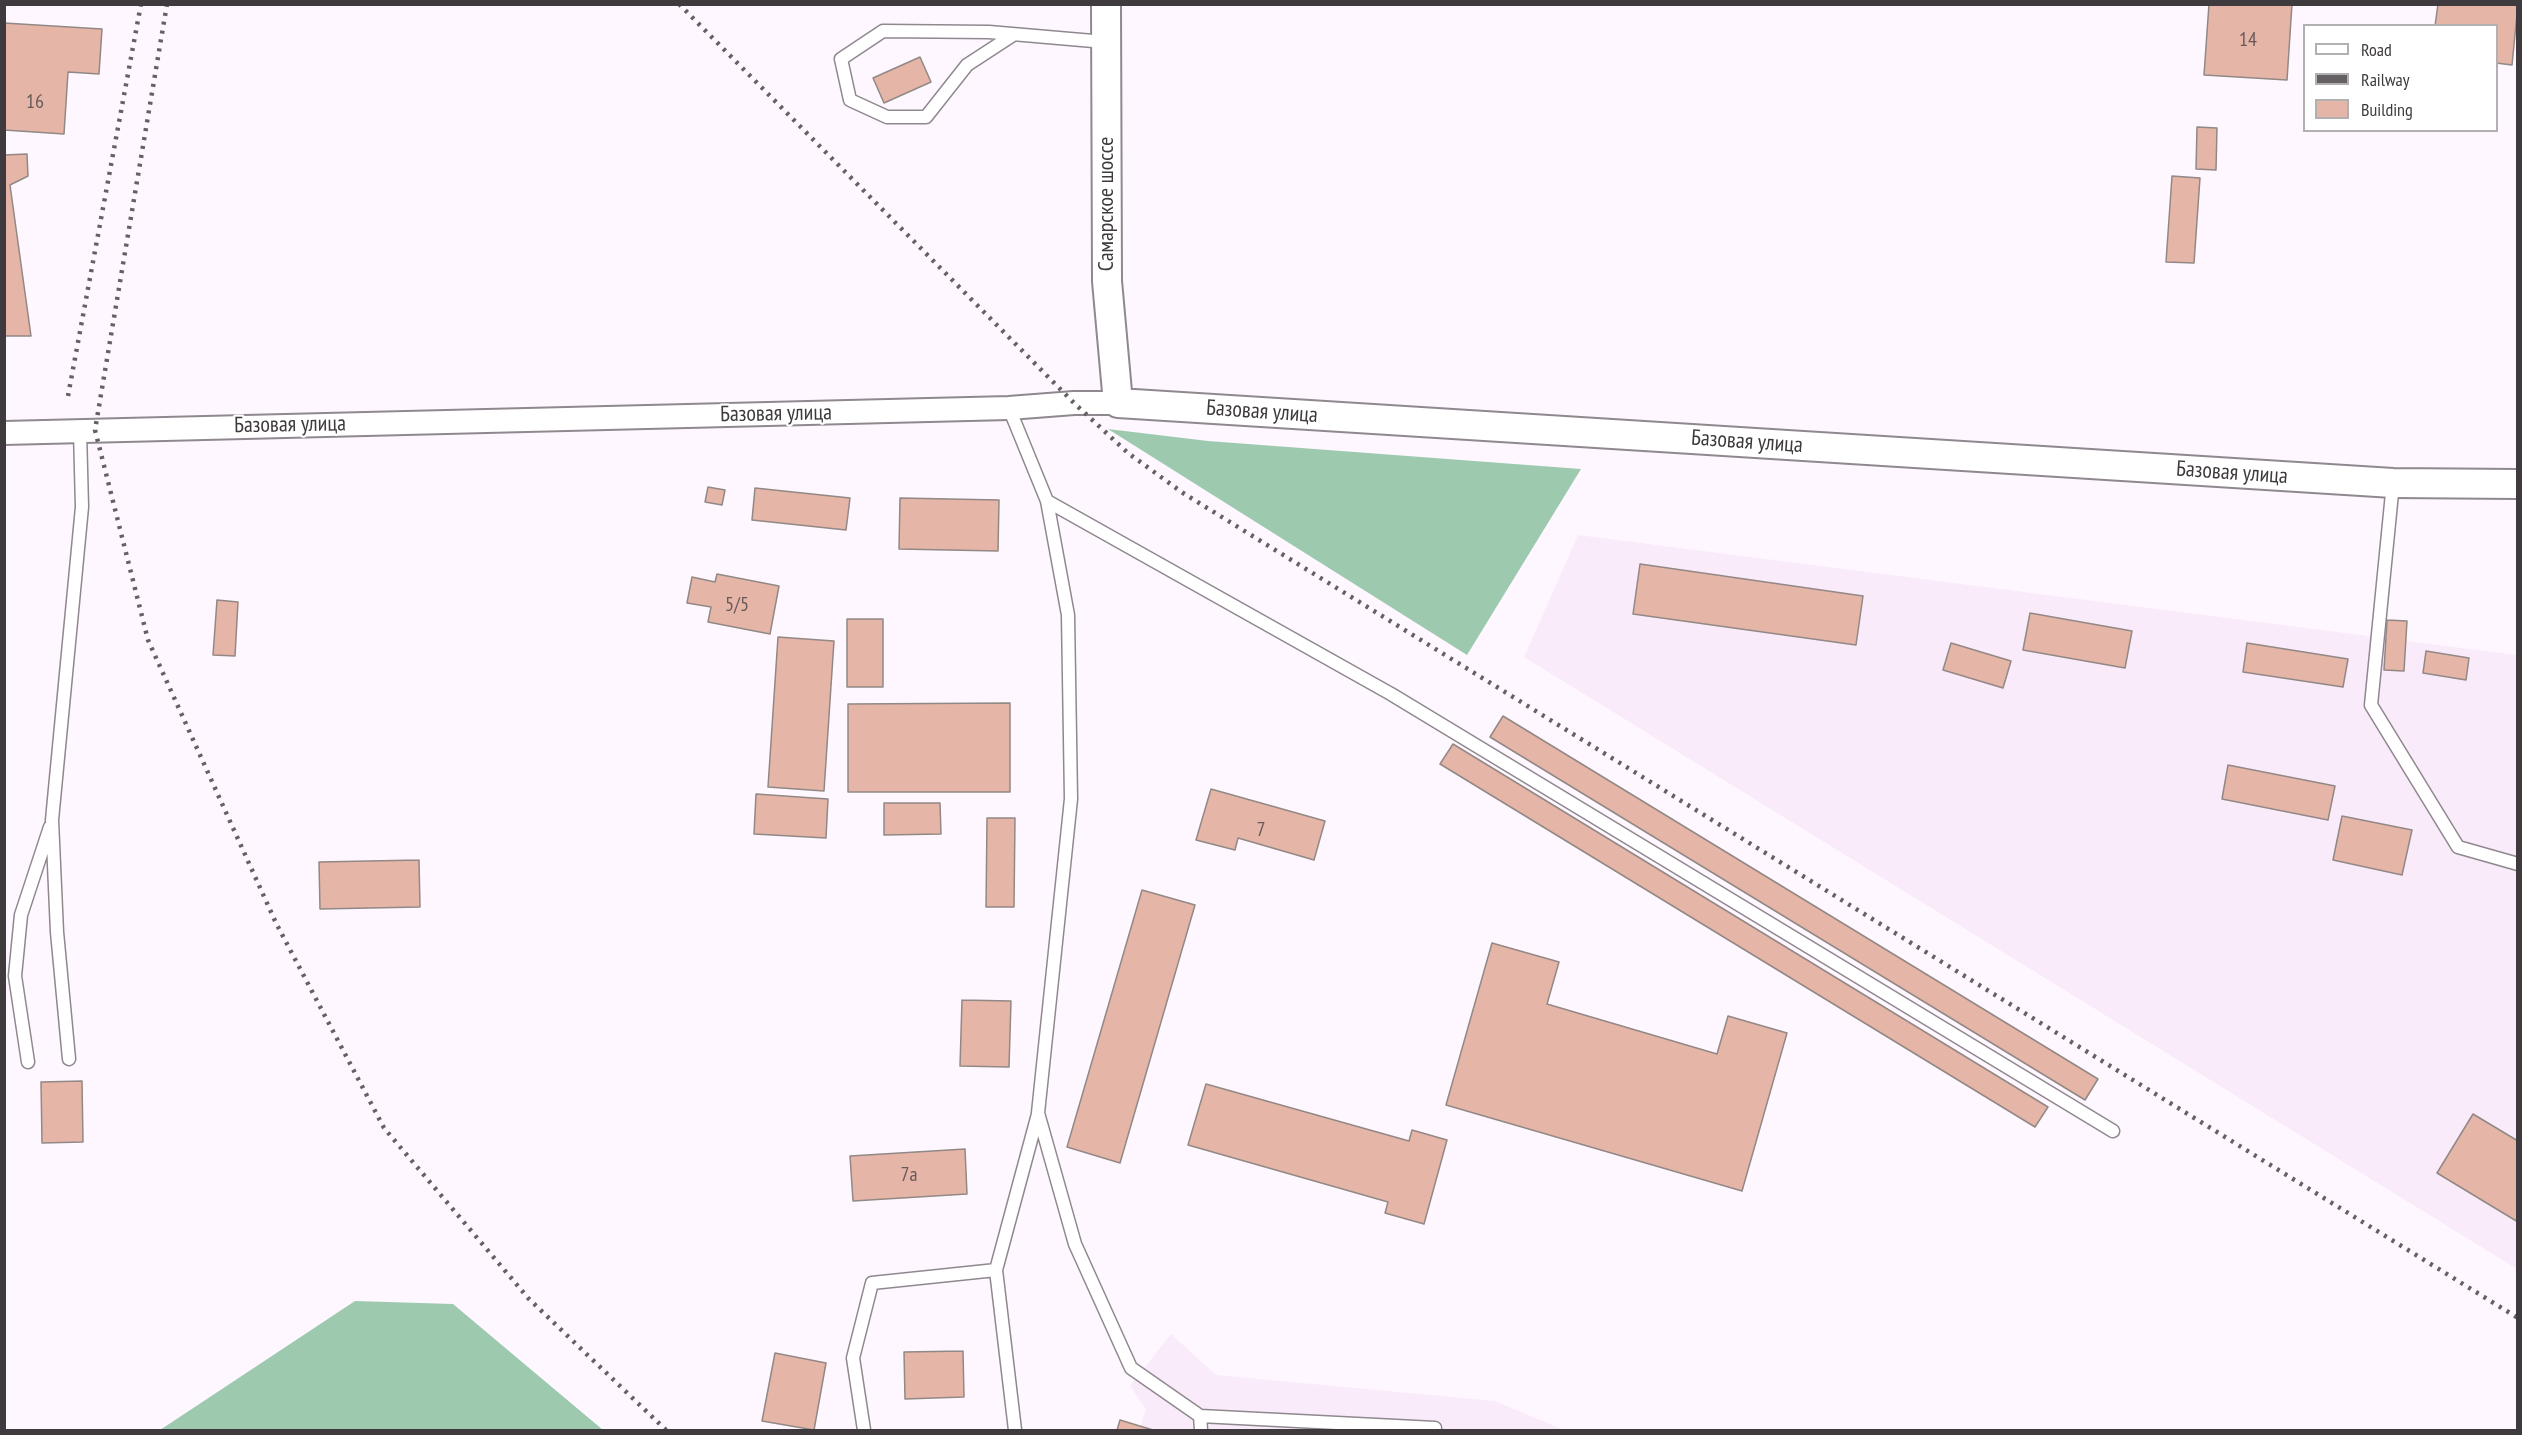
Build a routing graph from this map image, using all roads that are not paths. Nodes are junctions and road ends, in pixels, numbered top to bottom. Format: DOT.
graph roads {
  1 [pos="1106,4"];
  2 [pos="1013,35"];
  3 [pos="1106,42"];
  4 [pos="1119,403"];
  5 [pos="1009,408"];
  6 [pos="80,430"];
  7 [pos="4,433"];
  8 [pos="2393,483"];
  9 [pos="2517,484"];
  10 [pos="1047,501"];
  11 [pos="52,820"];
  12 [pos="2517,864"];
  13 [pos="69,1059"];
  14 [pos="28,1062"];
  15 [pos="1038,1113"];
  16 [pos="2113,1131"];
  17 [pos="996,1269"];
  18 [pos="1200,1416"];
  19 [pos="1436,1430"];
  20 [pos="864,1431"];
  21 [pos="1015,1431"];
  22 [pos="1201,1431"];
  1 -- 3 [label="street, Самарское шоссе"];
  2 -- 2 [label="lane"];
  2 -- 3 [label="lane"];
  3 -- 4 [label="street, Самарское шоссе"];
  4 -- 5 [label="street, Базовая улица"];
  4 -- 8 [label="street, Базовая улица"];
  5 -- 6 [label="street, Базовая улица"];
  5 -- 10 [label="lane"];
  6 -- 7 [label="street, Базовая улица"];
  6 -- 11 [label="lane"];
  8 -- 9 [label="street, Базовая улица"];
  8 -- 12 [label="lane"];
  10 -- 15 [label="lane"];
  10 -- 16 [label="lane"];
  11 -- 13 [label="lane"];
  11 -- 14 [label="lane"];
  15 -- 17 [label="lane"];
  15 -- 18 [label="lane"];
  17 -- 20 [label="lane"];
  17 -- 21 [label="lane"];
  18 -- 19 [label="lane"];
  18 -- 22 [label="lane"];
}
